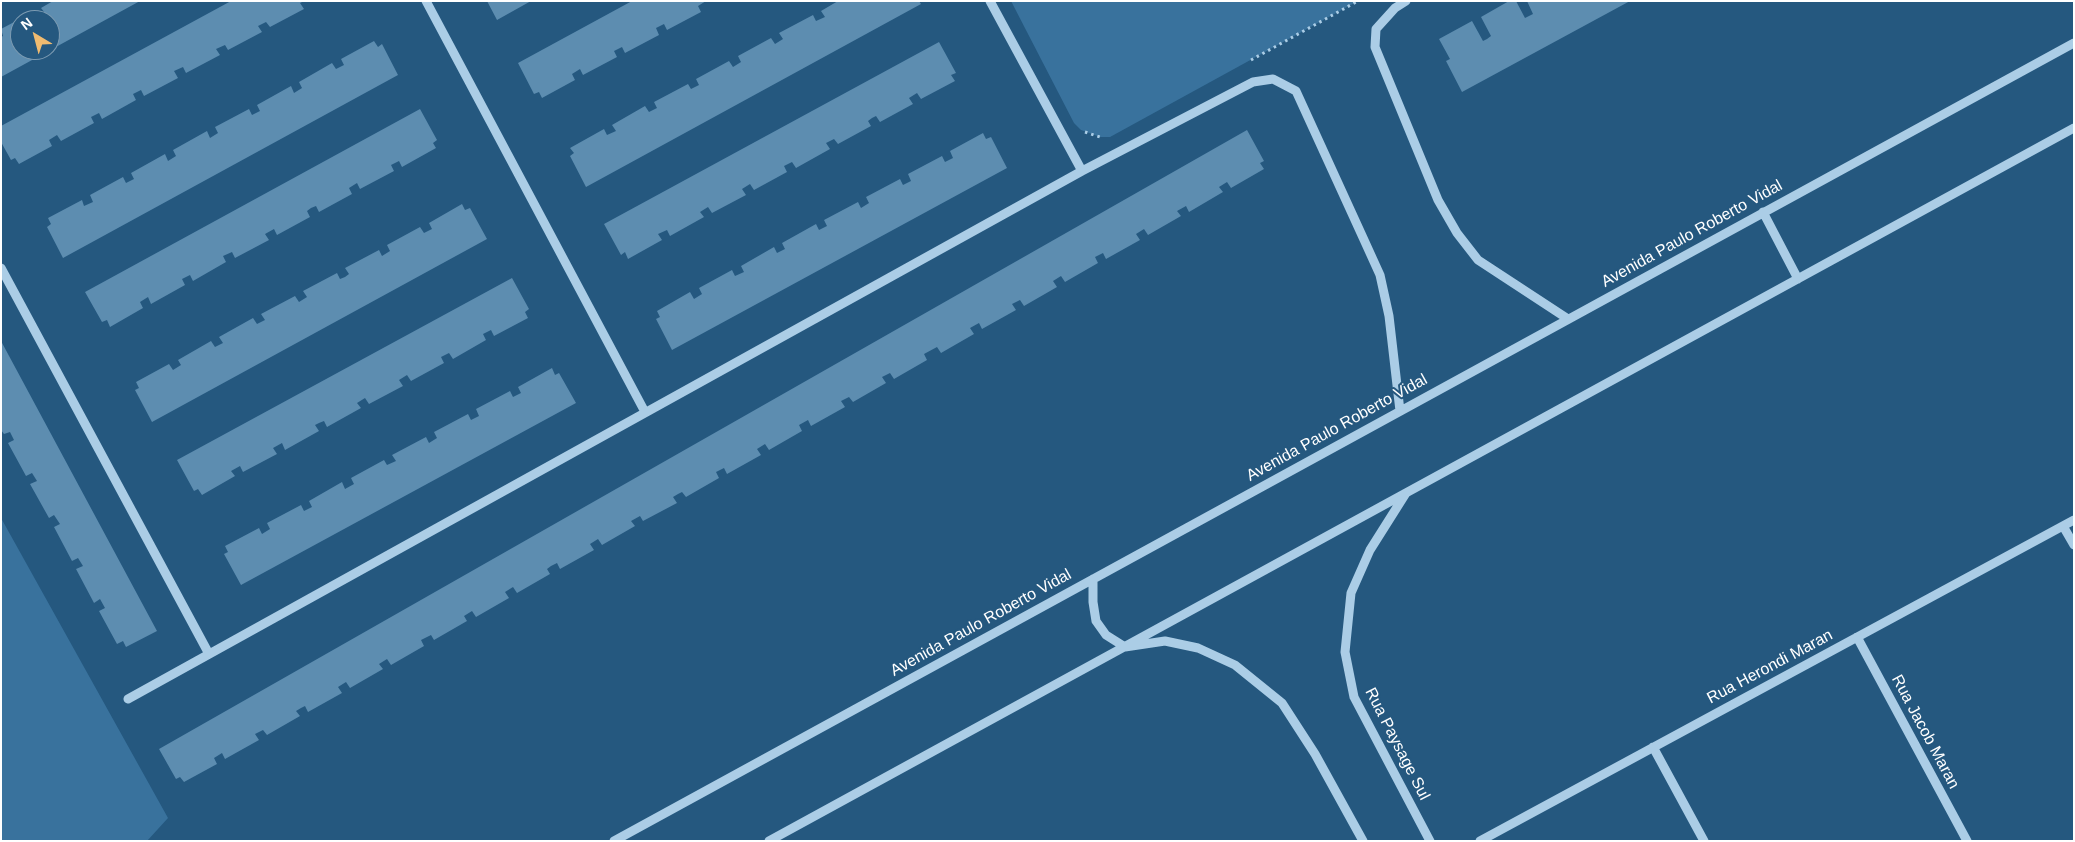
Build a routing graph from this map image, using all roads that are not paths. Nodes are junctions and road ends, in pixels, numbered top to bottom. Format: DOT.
graph roads {
  1 [pos="426,1"];
  2 [pos="990,1"];
  3 [pos="1406,1"];
  4 [pos="2074,42"];
  5 [pos="2074,128"];
  6 [pos="1082,171"];
  7 [pos="1763,212"];
  8 [pos="1,268"];
  9 [pos="1798,279"];
  10 [pos="1568,319"];
  11 [pos="1400,411"];
  12 [pos="645,412"];
  13 [pos="1406,493"];
  14 [pos="2074,520"];
  15 [pos="2063,526"];
  16 [pos="2074,545"];
  17 [pos="1093,579"];
  18 [pos="1857,637"];
  19 [pos="1125,647"];
  20 [pos="209,654"];
  21 [pos="128,699"];
  22 [pos="1653,747"];
  23 [pos="614,841"];
  24 [pos="770,841"];
  25 [pos="1363,841"];
  26 [pos="1430,841"];
  27 [pos="1480,841"];
  28 [pos="1704,841"];
  29 [pos="1967,841"];
  1 -- 12 [label="street"];
  2 -- 6 [label="street"];
  3 -- 10 [label="street"];
  4 -- 7 [label="street, Avenida Paulo Roberto Vidal"];
  5 -- 9 [label="street"];
  6 -- 11 [label="street"];
  6 -- 12 [label="street"];
  7 -- 9 [label="street"];
  7 -- 10 [label="street, Avenida Paulo Roberto Vidal"];
  8 -- 20 [label="street"];
  9 -- 13 [label="street"];
  10 -- 11 [label="street, Avenida Paulo Roberto Vidal"];
  11 -- 17 [label="street, Avenida Paulo Roberto Vidal"];
  12 -- 20 [label="street"];
  13 -- 19 [label="street"];
  13 -- 26 [label="street, Rua Paysage Sul"];
  14 -- 15 [label="street, Rua Herondi Maran"];
  15 -- 16 [label="street"];
  15 -- 18 [label="street, Rua Herondi Maran"];
  17 -- 19 [label="street"];
  17 -- 23 [label="street, Avenida Paulo Roberto Vidal"];
  18 -- 22 [label="street, Rua Herondi Maran"];
  18 -- 29 [label="street, Rua Jacob Maran"];
  19 -- 24 [label="street"];
  19 -- 25 [label="street"];
  20 -- 21 [label="street"];
  22 -- 27 [label="street, Rua Herondi Maran"];
  22 -- 28 [label="street"];
}
